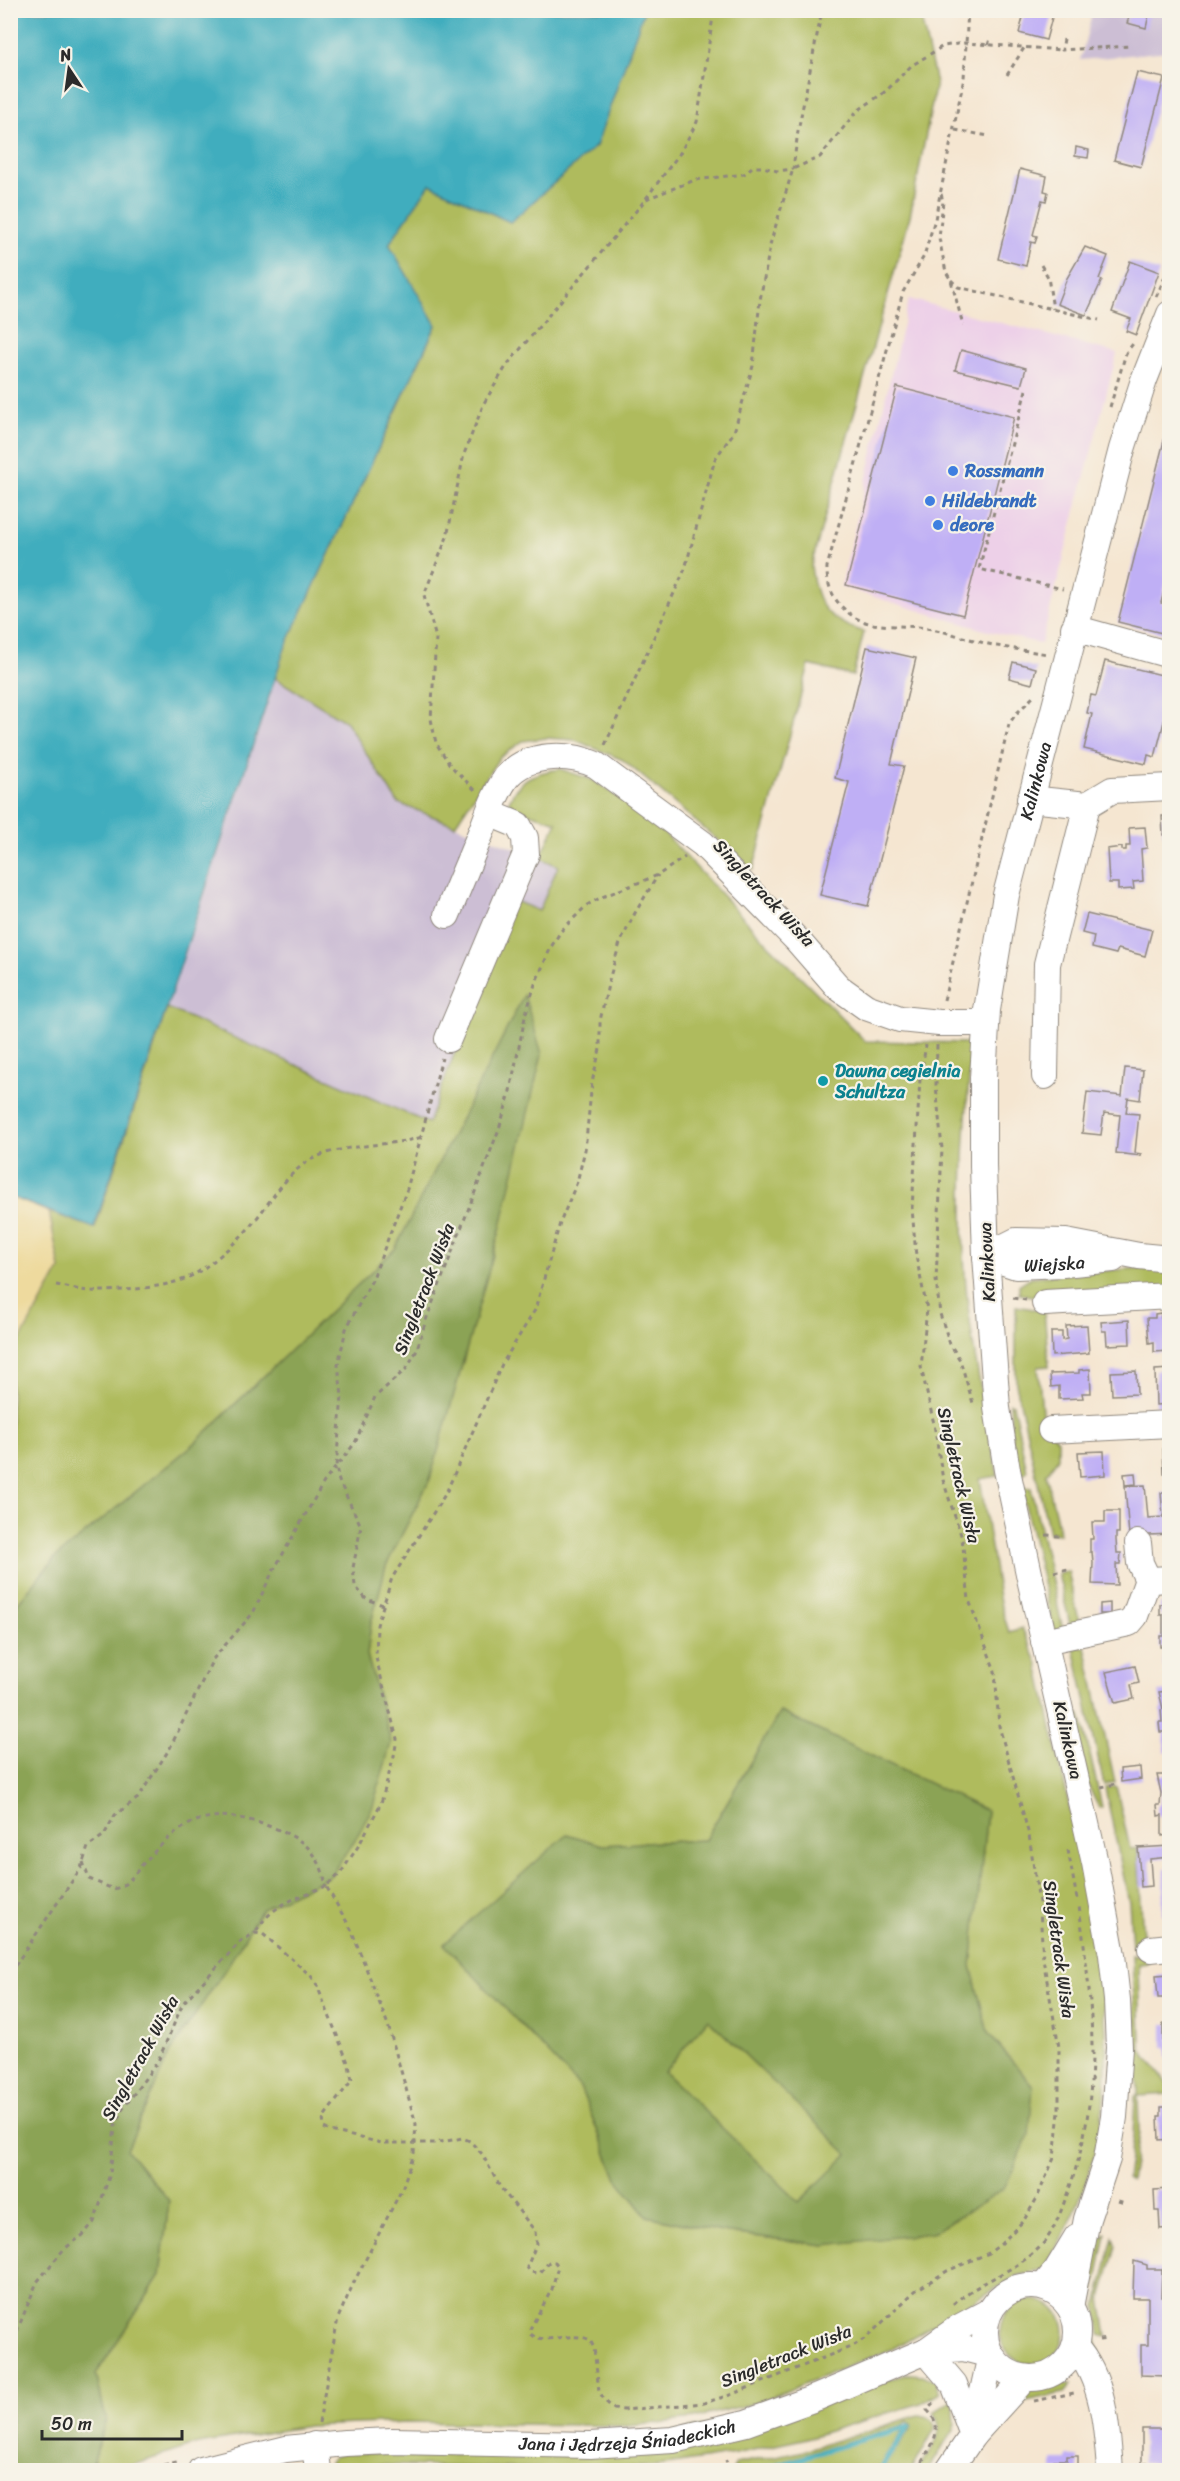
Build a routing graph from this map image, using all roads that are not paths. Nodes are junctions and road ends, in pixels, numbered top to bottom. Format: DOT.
graph roads {
  1 [pos="1161,310"];
  2 [pos="1074,628"];
  3 [pos="1170,656"];
  4 [pos="1170,787"];
  5 [pos="1030,799"];
  6 [pos="1087,805"];
  7 [pos="491,808"];
  8 [pos="447,915"];
  9 [pos="986,1023"];
  10 [pos="448,1039"];
  11 [pos="1046,1076"];
  12 [pos="986,1256"];
  13 [pos="1170,1259"];
  14 [pos="1170,1296"];
  15 [pos="1045,1303"];
  16 [pos="1170,1424"];
  17 [pos="1051,1430"];
  18 [pos="1138,1543"];
  19 [pos="1159,1580"];
  20 [pos="1044,1641"];
  21 [pos="1087,2218"];
  22 [pos="1043,2287"];
  23 [pos="1070,2307"];
  24 [pos="990,2311"];
  25 [pos="1087,2344"];
  26 [pos="926,2350"];
  27 [pos="991,2355"];
  28 [pos="1060,2369"];
  29 [pos="1024,2390"];
  30 [pos="1101,2402"];
  31 [pos="973,2435"];
  32 [pos="315,2445"];
  33 [pos="201,2470"];
  34 [pos="318,2470"];
  35 [pos="949,2470"];
  36 [pos="1110,2470"];
  1 -- 2 [label="street, Kalinkowa"];
  2 -- 3 [label="street"];
  2 -- 5 [label="street, Kalinkowa"];
  4 -- 6 [label="street"];
  5 -- 6 [label="street"];
  5 -- 9 [label="street, Kalinkowa"];
  6 -- 11 [label="street"];
  7 -- 8 [label="street"];
  7 -- 9 [label="street"];
  7 -- 10 [label="street"];
  9 -- 12 [label="street, Kalinkowa"];
  12 -- 13 [label="street, Wiejska"];
  12 -- 20 [label="street, Kalinkowa"];
  14 -- 15 [label="street"];
  16 -- 17 [label="street"];
  18 -- 19 [label="street"];
  19 -- 20 [label="street"];
  20 -- 21 [label="street, Kalinkowa"];
  21 -- 22 [label="street, Kalinkowa"];
  21 -- 23 [label="street, Kalinkowa"];
  22 -- 23 [label="street"];
  22 -- 24 [label="street"];
  23 -- 25 [label="street"];
  24 -- 26 [label="street, Jana i Jędrzeja Śniadeckich"];
  24 -- 27 [label="street"];
  25 -- 28 [label="street"];
  25 -- 30 [label="street"];
  26 -- 27 [label="street, Jana i Jędrzeja Śniadeckich"];
  26 -- 31 [label="street"];
  26 -- 32 [label="street, Jana i Jędrzeja Śniadeckich"];
  27 -- 29 [label="street"];
  27 -- 31 [label="street"];
  28 -- 29 [label="street"];
  28 -- 30 [label="street"];
  29 -- 31 [label="street"];
  30 -- 36 [label="street"];
  31 -- 35 [label="street"];
  32 -- 33 [label="street, Jana i Jędrzeja Śniadeckich"];
  32 -- 34 [label="street"];
}
